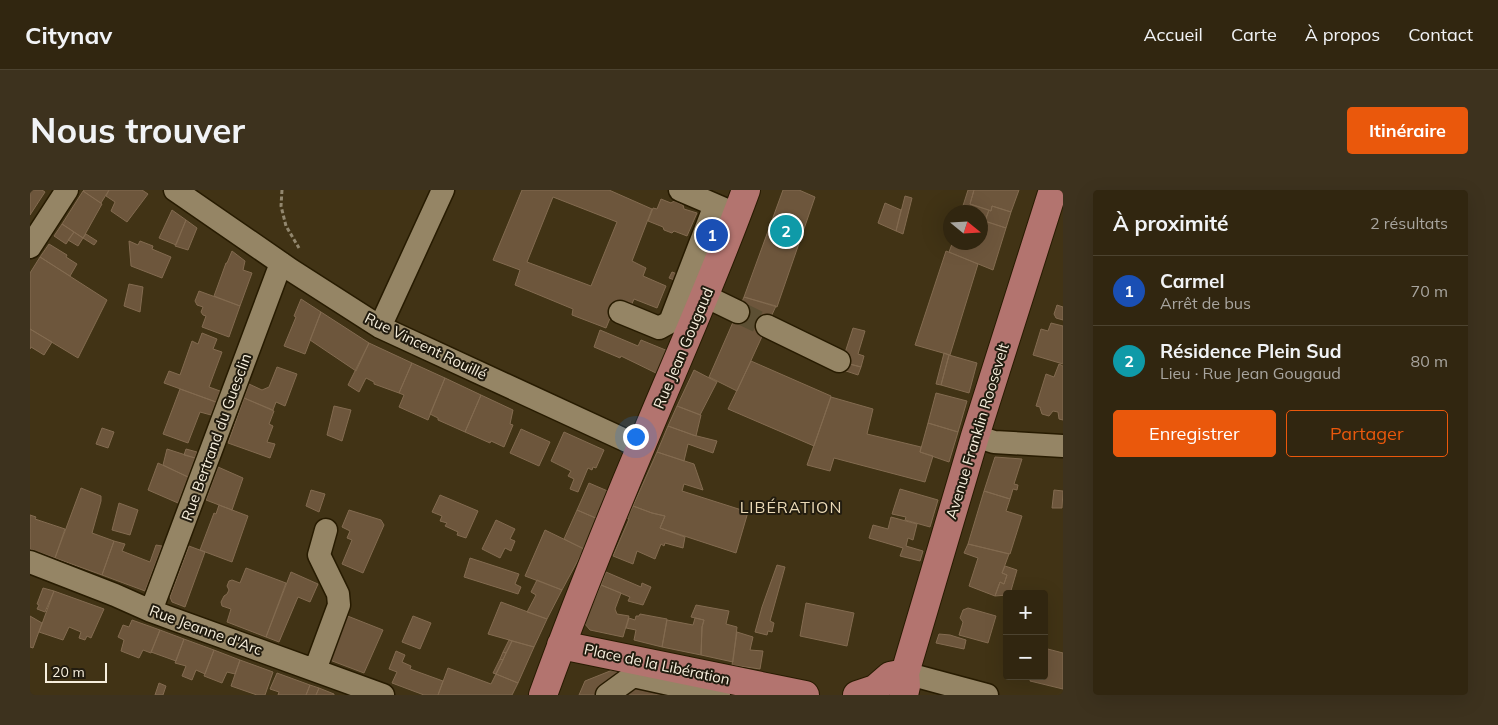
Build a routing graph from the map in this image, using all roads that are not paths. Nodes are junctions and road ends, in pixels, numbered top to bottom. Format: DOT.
graph roads {
  1 [pos="67,190"];
  2 [pos="175,190"];
  3 [pos="443,190"];
  4 [pos="680,190"];
  5 [pos="1053,190"];
  6 [pos="733,203"];
  7 [pos="30,246"];
  8 [pos="286,267"];
  9 [pos="705,296"];
  10 [pos="620,312"];
  11 [pos="738,312"];
  12 [pos="380,326"];
  13 [pos="767,326"];
  14 [pos="839,361"];
  15 [pos="975,436"];
  16 [pos="1063,446"];
  17 [pos="640,447"];
  18 [pos="326,530"];
  19 [pos="30,562"];
  20 [pos="151,611"];
  21 [pos="561,644"];
  22 [pos="315,670"];
  23 [pos="905,684"];
  24 [pos="383,695"];
  25 [pos="543,695"];
  26 [pos="607,695"];
  27 [pos="718,695"];
  28 [pos="805,695"];
  29 [pos="857,695"];
  30 [pos="987,695"];
  1 -- 7 [label="street"];
  2 -- 8 [label="street, Rue Vincent Rouillé"];
  3 -- 12 [label="street"];
  4 -- 6 [label="street"];
  5 -- 15 [label="main road, Avenue Franklin Roosevelt"];
  6 -- 9 [label="main road, Rue Jean Gougaud"];
  6 -- 10 [label="street"];
  8 -- 12 [label="street, Rue Vincent Rouillé"];
  8 -- 20 [label="street, Rue Bertrand du Guesclin"];
  9 -- 11 [label="street"];
  9 -- 17 [label="main road, Rue Jean Gougaud"];
  12 -- 17 [label="street, Rue Vincent Rouillé"];
  13 -- 14 [label="street"];
  15 -- 16 [label="street"];
  15 -- 23 [label="main road, Avenue Franklin Roosevelt"];
  17 -- 21 [label="main road, Rue Jean Gougaud"];
  18 -- 22 [label="street"];
  19 -- 20 [label="street, Rue Jeanne d'Arc"];
  20 -- 22 [label="street, Rue Jeanne d'Arc"];
  21 -- 25 [label="main road"];
  21 -- 28 [label="main road, Place de la Libération"];
  22 -- 24 [label="street, Rue Jeanne d'Arc"];
  23 -- 29 [label="main road"];
  23 -- 30 [label="street"];
  26 -- 27 [label="street"];
}
